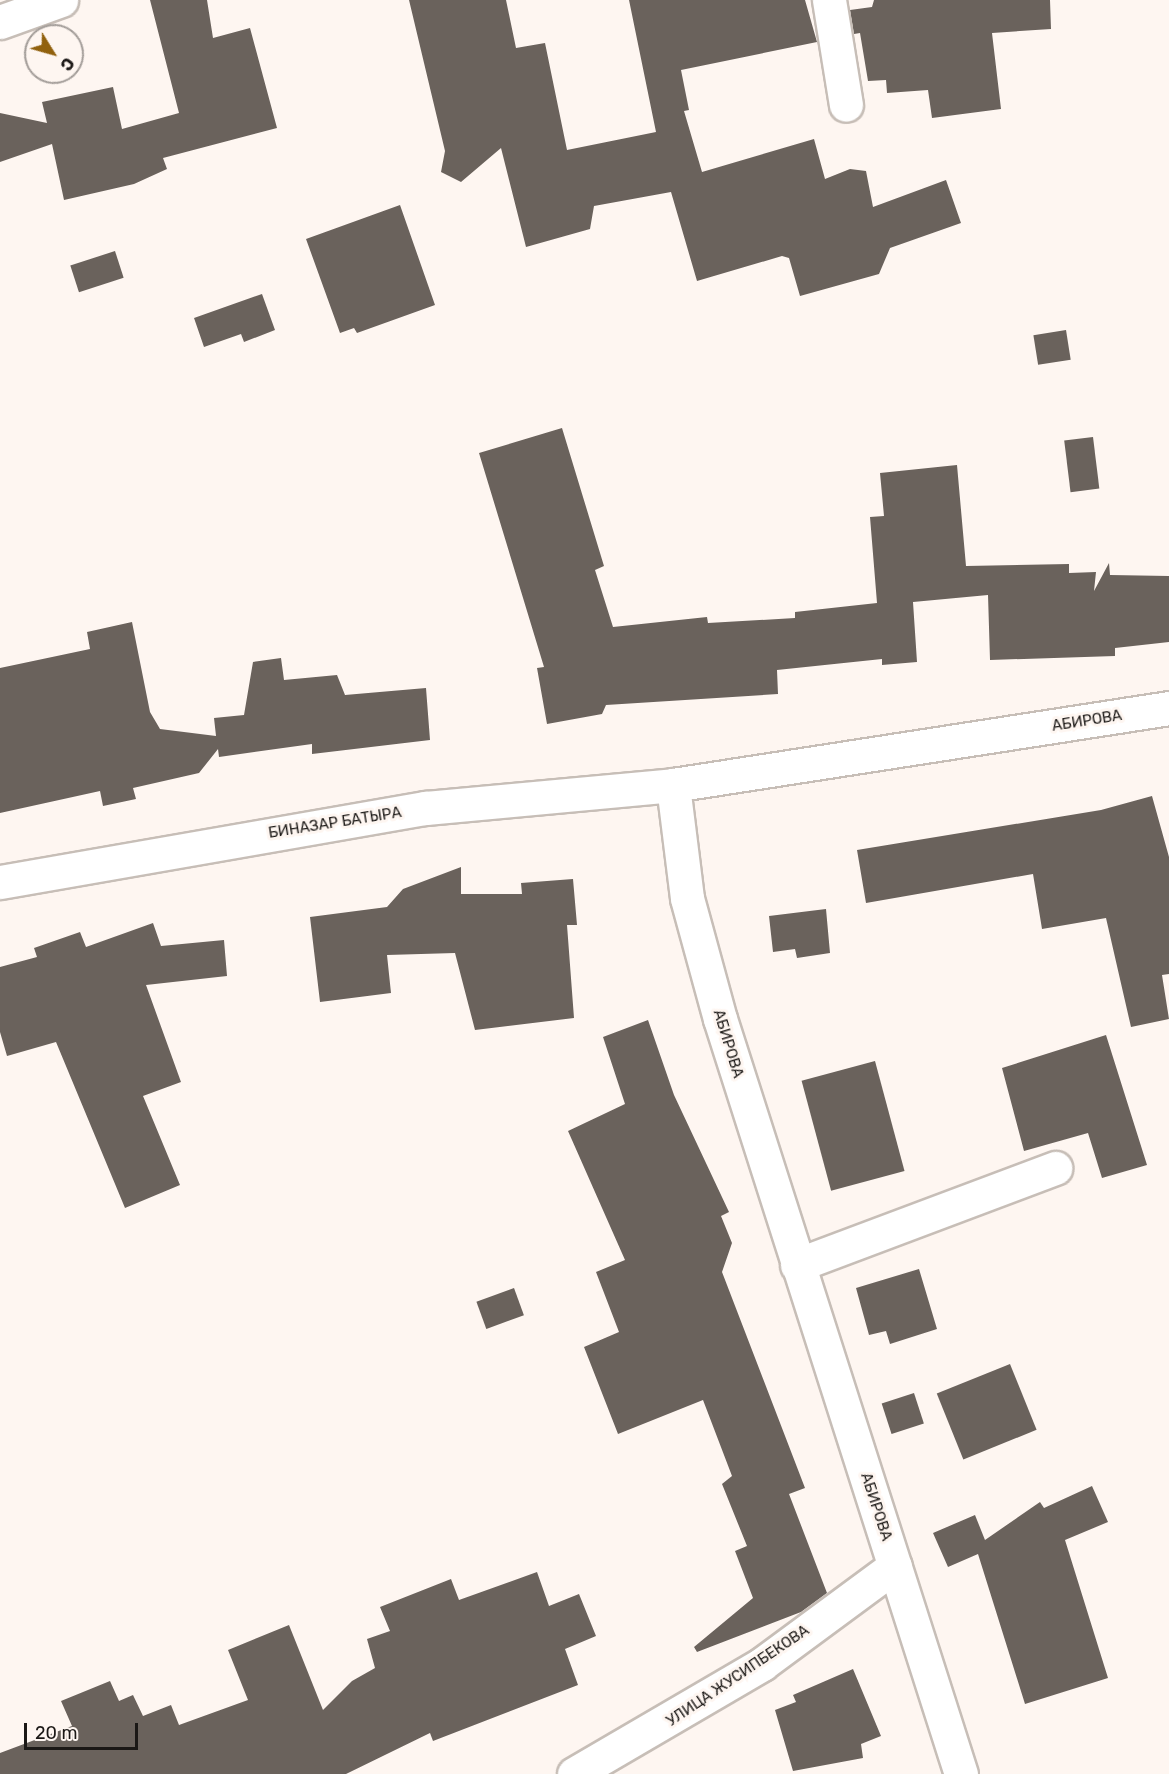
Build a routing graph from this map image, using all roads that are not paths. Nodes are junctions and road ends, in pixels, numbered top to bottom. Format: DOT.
graph roads {
  1 [pos="61,0"];
  2 [pos="829,0"];
  3 [pos="0,22"];
  4 [pos="846,105"];
  5 [pos="1169,708"];
  6 [pos="673,785"];
  7 [pos="0,882"];
  8 [pos="1055,1167"];
  9 [pos="797,1266"];
  10 [pos="895,1566"];
  11 [pos="574,1774"];
  12 [pos="960,1774"];
  1 -- 3 [label="main road"];
  2 -- 4 [label="main road"];
  5 -- 6 [label="main road, АБИРОВА"];
  6 -- 7 [label="main road, БИНАЗАР БАТЫРА"];
  6 -- 9 [label="main road, АБИРОВА"];
  8 -- 9 [label="main road"];
  9 -- 10 [label="main road, АБИРОВА"];
  10 -- 11 [label="main road, УЛИЦА ЖУСИПБЕКОВА"];
  10 -- 12 [label="main road, АБИРОВА"];
}
